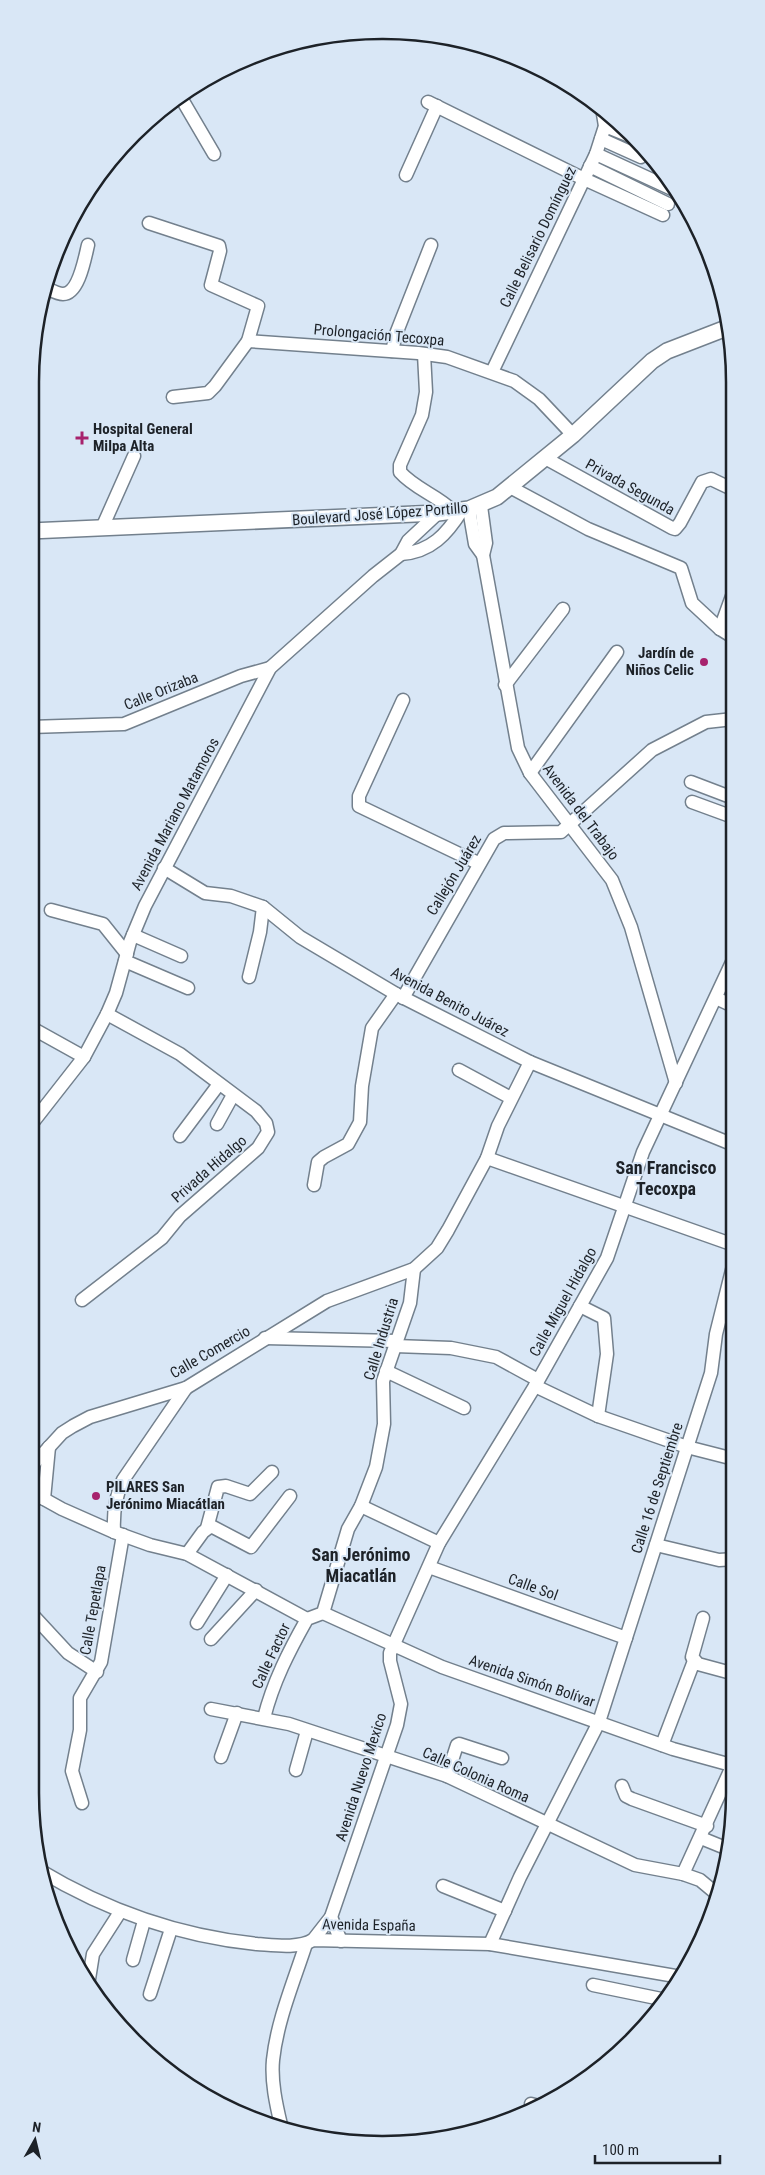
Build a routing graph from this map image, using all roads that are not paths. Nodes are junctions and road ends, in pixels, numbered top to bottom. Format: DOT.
graph roads {
  1 [pos="184,103"];
  2 [pos="604,120"];
  3 [pos="601,139"];
  4 [pos="214,154"];
  5 [pos="596,154"];
  6 [pos="641,157"];
  7 [pos="590,166"];
  8 [pos="406,175"];
  9 [pos="584,179"];
  10 [pos="662,184"];
  11 [pos="149,223"];
  12 [pos="88,245"];
  13 [pos="431,245"];
  14 [pos="51,290"];
  15 [pos="722,330"];
  16 [pos="248,341"];
  17 [pos="392,351"];
  18 [pos="424,354"];
  19 [pos="492,372"];
  20 [pos="173,397"];
  21 [pos="573,435"];
  22 [pos="134,456"];
  23 [pos="545,458"];
  24 [pos="726,486"];
  25 [pos="510,487"];
  26 [pos="461,510"];
  27 [pos="102,528"];
  28 [pos="39,531"];
  29 [pos="401,554"];
  30 [pos="563,609"];
  31 [pos="726,612"];
  32 [pos="720,629"];
  33 [pos="726,633"];
  34 [pos="616,652"];
  35 [pos="270,668"];
  36 [pos="505,685"];
  37 [pos="403,700"];
  38 [pos="726,720"];
  39 [pos="39,727"];
  40 [pos="530,773"];
  41 [pos="691,782"];
  42 [pos="726,795"];
  43 [pos="692,802"];
  44 [pos="726,814"];
  45 [pos="570,826"];
  46 [pos="478,863"];
  47 [pos="164,868"];
  48 [pos="263,907"];
  49 [pos="51,910"];
  50 [pos="133,935"];
  51 [pos="181,956"];
  52 [pos="126,957"];
  53 [pos="726,976"];
  54 [pos="249,977"];
  55 [pos="188,988"];
  56 [pos="400,996"];
  57 [pos="716,998"];
  58 [pos="726,1003"];
  59 [pos="107,1014"];
  60 [pos="39,1032"];
  61 [pos="84,1057"];
  62 [pos="530,1062"];
  63 [pos="460,1070"];
  64 [pos="676,1083"];
  65 [pos="219,1084"];
  66 [pos="233,1095"];
  67 [pos="511,1098"];
  68 [pos="39,1114"];
  69 [pos="660,1116"];
  70 [pos="217,1124"];
  71 [pos="180,1136"];
  72 [pos="726,1142"];
  73 [pos="487,1158"];
  74 [pos="314,1185"];
  75 [pos="625,1207"];
  76 [pos="726,1242"];
  77 [pos="414,1269"];
  78 [pos="726,1294"];
  79 [pos="82,1300"];
  80 [pos="580,1306"];
  81 [pos="265,1338"];
  82 [pos="395,1344"];
  83 [pos="386,1371"];
  84 [pos="537,1383"];
  85 [pos="186,1388"];
  86 [pos="464,1408"];
  87 [pos="598,1416"];
  88 [pos="50,1446"];
  89 [pos="687,1447"];
  90 [pos="726,1457"];
  91 [pos="39,1458"];
  92 [pos="272,1472"];
  93 [pos="39,1494"];
  94 [pos="290,1496"];
  95 [pos="44,1499"];
  96 [pos="361,1506"];
  97 [pos="207,1528"];
  98 [pos="119,1534"];
  99 [pos="439,1543"];
  100 [pos="656,1545"];
  101 [pos="187,1554"];
  102 [pos="726,1560"];
  103 [pos="429,1568"];
  104 [pos="227,1575"];
  105 [pos="256,1590"];
  106 [pos="324,1613"];
  107 [pos="703,1618"];
  108 [pos="307,1619"];
  109 [pos="39,1622"];
  110 [pos="197,1622"];
  111 [pos="626,1638"];
  112 [pos="211,1639"];
  113 [pos="393,1646"];
  114 [pos="694,1661"];
  115 [pos="726,1671"];
  116 [pos="97,1672"];
  117 [pos="212,1709"];
  118 [pos="237,1713"];
  119 [pos="264,1718"];
  120 [pos="599,1722"];
  121 [pos="307,1731"];
  122 [pos="662,1745"];
  123 [pos="222,1757"];
  124 [pos="386,1757"];
  125 [pos="502,1758"];
  126 [pos="726,1762"];
  127 [pos="296,1770"];
  128 [pos="447,1776"];
  129 [pos="726,1782"];
  130 [pos="622,1786"];
  131 [pos="82,1803"];
  132 [pos="546,1825"];
  133 [pos="707,1826"];
  134 [pos="701,1838"];
  135 [pos="722,1846"];
  136 [pos="48,1874"];
  137 [pos="683,1874"];
  138 [pos="443,1886"];
  139 [pos="712,1890"];
  140 [pos="505,1911"];
  141 [pos="120,1912"];
  142 [pos="331,1917"];
  143 [pos="144,1921"];
  144 [pos="171,1929"];
  145 [pos="341,1941"];
  146 [pos="309,1942"];
  147 [pos="490,1944"];
  148 [pos="133,1960"];
  149 [pos="90,1972"];
  150 [pos="673,1976"];
  151 [pos="593,1985"];
  152 [pos="150,1994"];
  153 [pos="658,1998"];
  154 [pos="277,2120"];
  1 -- 4 [label="street"];
  2 -- 3 [label="street, Calle Belisario Domínguez"];
  3 -- 5 [label="street, Calle Belisario Domínguez"];
  3 -- 6 [label="street"];
  5 -- 7 [label="street, Calle Belisario Domínguez"];
  5 -- 10 [label="street"];
  7 -- 9 [label="street, Calle Belisario Domínguez"];
  7 -- 9 [label="street"];
  8 -- 9 [label="street"];
  9 -- 19 [label="street, Calle Belisario Domínguez"];
  11 -- 16 [label="street"];
  12 -- 14 [label="street"];
  13 -- 17 [label="street"];
  15 -- 21 [label="main road, Boulevard José López Portillo"];
  16 -- 17 [label="street, Prolongación Tecoxpa"];
  16 -- 20 [label="street"];
  17 -- 18 [label="street, Prolongación Tecoxpa"];
  18 -- 19 [label="street, Prolongación Tecoxpa"];
  18 -- 26 [label="street"];
  19 -- 21 [label="street, Prolongación Tecoxpa"];
  21 -- 23 [label="main road, Boulevard José López Portillo"];
  22 -- 27 [label="street"];
  23 -- 24 [label="street, Privada Segunda"];
  23 -- 25 [label="main road, Boulevard José López Portillo"];
  25 -- 26 [label="main road, Boulevard José López Portillo"];
  25 -- 32 [label="street"];
  26 -- 27 [label="main road, Boulevard José López Portillo"];
  26 -- 29 [label="street, Avenida Mariano Matamoros"];
  26 -- 29 [label="street, Avenida Mariano Matamoros"];
  26 -- 36 [label="street, Avenida del Trabajo"];
  27 -- 28 [label="main road, Boulevard José López Portillo"];
  29 -- 35 [label="street, Avenida Mariano Matamoros"];
  30 -- 36 [label="street"];
  31 -- 32 [label="street"];
  32 -- 33 [label="street"];
  34 -- 40 [label="street"];
  35 -- 39 [label="street, Calle Orizaba"];
  35 -- 47 [label="street, Avenida Mariano Matamoros"];
  36 -- 40 [label="street, Avenida del Trabajo"];
  37 -- 46 [label="street"];
  38 -- 45 [label="street"];
  40 -- 45 [label="street, Avenida del Trabajo"];
  41 -- 42 [label="street"];
  43 -- 44 [label="street"];
  45 -- 46 [label="street, Callejón Juárez"];
  45 -- 64 [label="street, Avenida del Trabajo"];
  46 -- 56 [label="street, Callejón Juárez"];
  47 -- 48 [label="street, Avenida Benito Juárez"];
  47 -- 50 [label="street, Avenida Mariano Matamoros"];
  48 -- 54 [label="street"];
  48 -- 56 [label="street, Avenida Benito Juárez"];
  49 -- 52 [label="street"];
  50 -- 51 [label="street"];
  50 -- 52 [label="street, Avenida Mariano Matamoros"];
  52 -- 55 [label="street"];
  52 -- 59 [label="street, Avenida Mariano Matamoros"];
  53 -- 57 [label="street, Calle Miguel Hidalgo"];
  56 -- 62 [label="street, Avenida Benito Juárez"];
  56 -- 74 [label="street, Callejón Juárez"];
  57 -- 58 [label="street"];
  57 -- 64 [label="street, Calle Miguel Hidalgo"];
  59 -- 61 [label="street, Avenida Mariano Matamoros"];
  59 -- 65 [label="street, Privada Hidalgo"];
  60 -- 61 [label="street"];
  61 -- 68 [label="street, Avenida Mariano Matamoros"];
  62 -- 67 [label="street"];
  62 -- 69 [label="street, Avenida Benito Juárez"];
  63 -- 67 [label="street"];
  64 -- 69 [label="street, Calle Miguel Hidalgo"];
  65 -- 66 [label="street, Privada Hidalgo"];
  65 -- 71 [label="street"];
  66 -- 70 [label="street"];
  66 -- 79 [label="street, Privada Hidalgo"];
  67 -- 73 [label="street"];
  69 -- 72 [label="street, Avenida Benito Juárez"];
  69 -- 75 [label="street, Calle Miguel Hidalgo"];
  73 -- 75 [label="street"];
  73 -- 77 [label="street"];
  75 -- 76 [label="street"];
  75 -- 80 [label="street, Calle Miguel Hidalgo"];
  77 -- 81 [label="street, Calle Comercio"];
  77 -- 82 [label="street, Calle Industria"];
  78 -- 89 [label="street, Calle 16 de Septiembre"];
  80 -- 84 [label="street, Calle Miguel Hidalgo"];
  80 -- 87 [label="street"];
  81 -- 82 [label="street"];
  81 -- 85 [label="street, Calle Comercio"];
  82 -- 83 [label="street, Calle Industria"];
  82 -- 84 [label="street"];
  83 -- 86 [label="street"];
  83 -- 96 [label="street, Calle Industria"];
  84 -- 87 [label="street"];
  84 -- 99 [label="street, Calle Miguel Hidalgo"];
  85 -- 88 [label="street, Calle Comercio"];
  85 -- 98 [label="street, Calle Tepetlapa"];
  87 -- 89 [label="street"];
  88 -- 91 [label="street, Calle Comercio"];
  88 -- 95 [label="street"];
  89 -- 90 [label="street"];
  89 -- 100 [label="street, Calle 16 de Septiembre"];
  92 -- 97 [label="street"];
  93 -- 95 [label="street"];
  94 -- 97 [label="street"];
  95 -- 98 [label="street"];
  96 -- 99 [label="street"];
  96 -- 106 [label="street"];
  97 -- 101 [label="street"];
  98 -- 101 [label="street"];
  98 -- 116 [label="street, Calle Tepetlapa"];
  99 -- 103 [label="street, Calle Miguel Hidalgo"];
  100 -- 102 [label="street"];
  100 -- 111 [label="street, Calle 16 de Septiembre"];
  101 -- 104 [label="street"];
  103 -- 111 [label="street, Calle Sol"];
  103 -- 113 [label="street, Calle Miguel Hidalgo"];
  104 -- 105 [label="street"];
  104 -- 110 [label="street"];
  105 -- 108 [label="street"];
  105 -- 112 [label="street"];
  106 -- 108 [label="street, Calle Factor"];
  106 -- 113 [label="street, Avenida Simón Bolívar"];
  107 -- 114 [label="street"];
  108 -- 119 [label="street, Calle Factor"];
  109 -- 116 [label="street"];
  111 -- 120 [label="street, Calle 16 de Septiembre"];
  113 -- 120 [label="street, Avenida Simón Bolívar"];
  113 -- 124 [label="street, Avenida Nuevo Mexico"];
  114 -- 115 [label="street"];
  114 -- 122 [label="street"];
  116 -- 131 [label="street, Calle Tepetlapa"];
  117 -- 118 [label="street, Calle Colonia Roma"];
  118 -- 119 [label="street, Calle Colonia Roma"];
  118 -- 123 [label="street"];
  119 -- 121 [label="street, Calle Colonia Roma"];
  120 -- 122 [label="street, Avenida Simón Bolívar"];
  120 -- 132 [label="street, Calle 16 de Septiembre"];
  121 -- 124 [label="street, Calle Colonia Roma"];
  121 -- 127 [label="street"];
  122 -- 126 [label="street, Avenida Simón Bolívar"];
  124 -- 128 [label="street, Calle Colonia Roma"];
  124 -- 142 [label="street, Avenida Nuevo Mexico"];
  125 -- 128 [label="street"];
  128 -- 132 [label="street, Calle Colonia Roma"];
  129 -- 133 [label="street"];
  130 -- 133 [label="street"];
  132 -- 137 [label="street, Calle Colonia Roma"];
  132 -- 140 [label="street, Calle 16 de Septiembre"];
  133 -- 134 [label="street"];
  134 -- 135 [label="street"];
  134 -- 137 [label="street"];
  136 -- 141 [label="street, Avenida España"];
  137 -- 139 [label="street, Calle Colonia Roma"];
  138 -- 140 [label="street"];
  140 -- 147 [label="street, Calle 16 de Septiembre"];
  141 -- 143 [label="street, Avenida España"];
  141 -- 149 [label="street"];
  142 -- 145 [label="street"];
  142 -- 146 [label="street"];
  143 -- 144 [label="street, Avenida España"];
  143 -- 148 [label="street"];
  144 -- 146 [label="street, Avenida España"];
  144 -- 152 [label="street"];
  145 -- 146 [label="street, Avenida España"];
  145 -- 147 [label="street, Avenida España"];
  146 -- 154 [label="street"];
  147 -- 150 [label="street, Avenida España"];
  151 -- 153 [label="street"];
}
